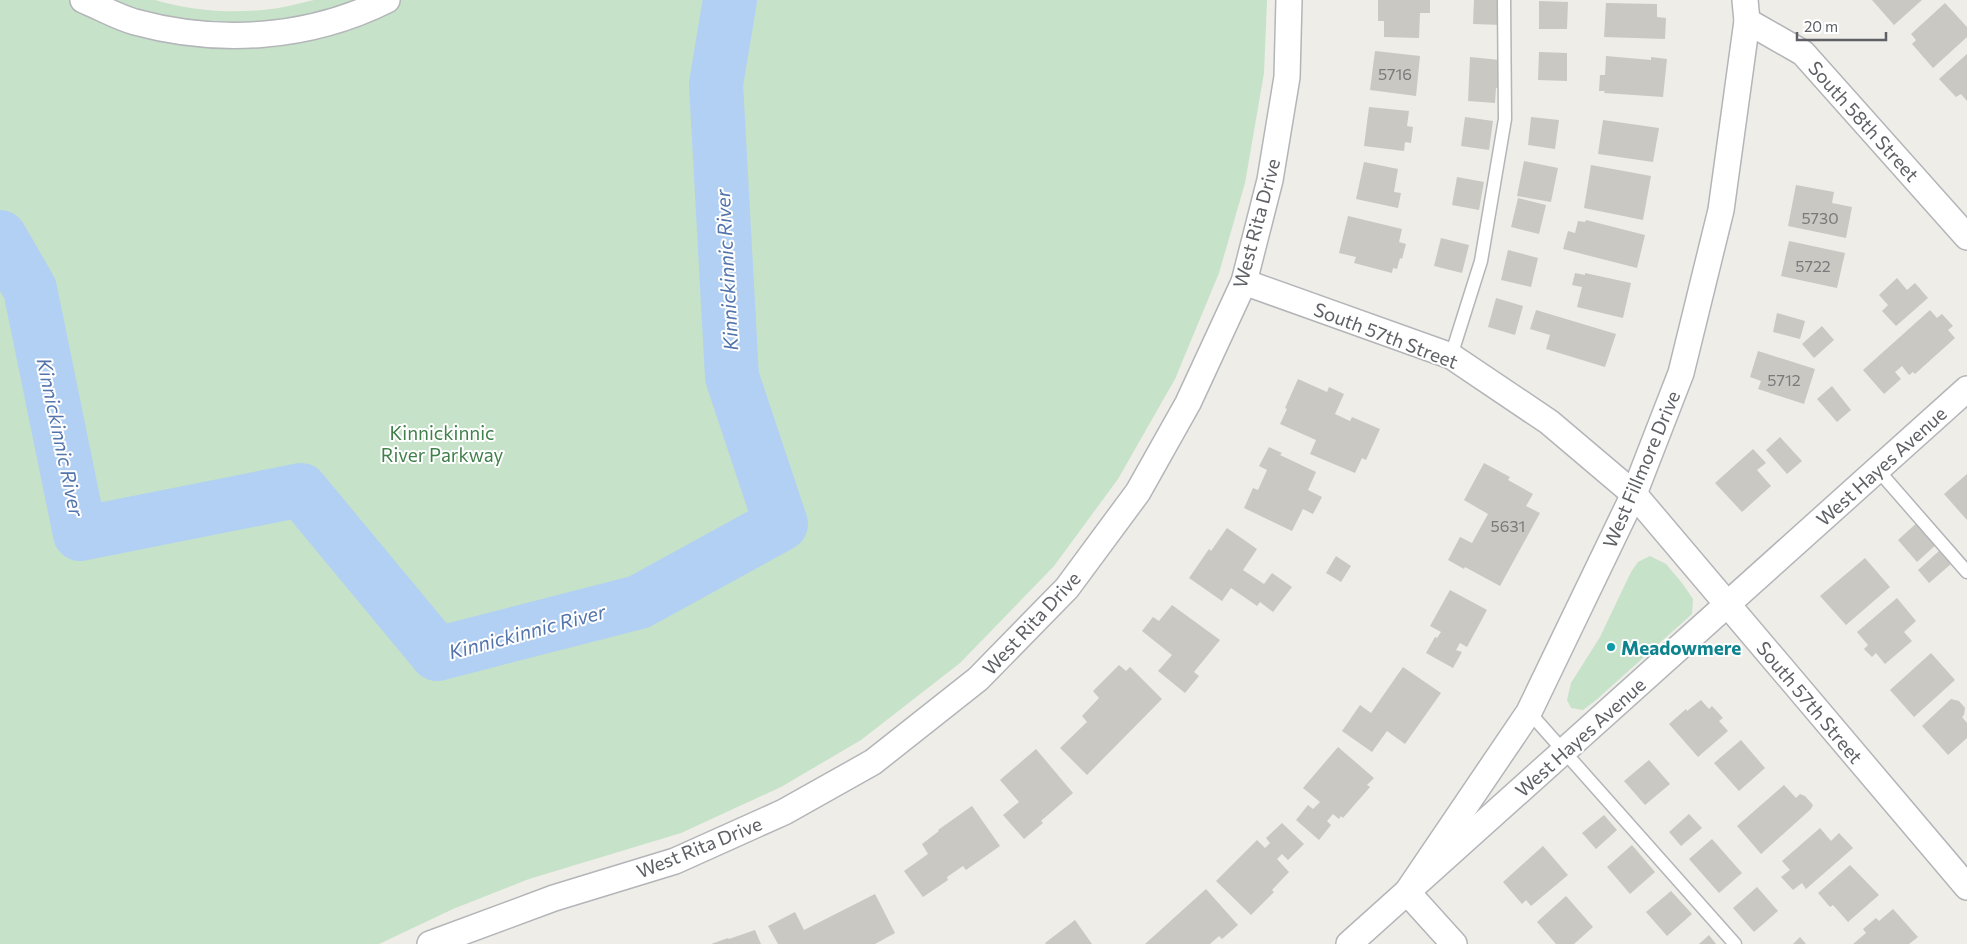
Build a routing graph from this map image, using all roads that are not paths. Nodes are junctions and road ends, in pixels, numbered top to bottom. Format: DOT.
graph roads {
  1 [pos="83,0"];
  2 [pos="387,0"];
  3 [pos="1289,0"];
  4 [pos="1504,0"];
  5 [pos="1746,10"];
  6 [pos="1967,237"];
  7 [pos="1244,282"];
  8 [pos="1451,356"];
  9 [pos="1967,389"];
  10 [pos="1877,469"];
  11 [pos="1634,494"];
  12 [pos="1967,572"];
  13 [pos="1728,605"];
  14 [pos="1529,712"];
  15 [pos="1565,751"];
  16 [pos="1967,887"];
  17 [pos="1407,892"];
  18 [pos="435,943"];
  19 [pos="1349,944"];
  20 [pos="1454,944"];
  21 [pos="1735,944"];
  1 -- 2 [label="street"];
  3 -- 7 [label="street, West Rita Drive"];
  4 -- 8 [label="lane"];
  5 -- 6 [label="street, South 58th Street"];
  5 -- 11 [label="street, West Fillmore Drive"];
  7 -- 8 [label="street, South 57th Street"];
  7 -- 18 [label="street, West Rita Drive"];
  8 -- 11 [label="street, South 57th Street"];
  9 -- 10 [label="street, West Hayes Avenue"];
  10 -- 12 [label="lane"];
  10 -- 13 [label="street, West Hayes Avenue"];
  11 -- 13 [label="street, South 57th Street"];
  11 -- 14 [label="street, West Fillmore Drive"];
  13 -- 15 [label="street, West Hayes Avenue"];
  13 -- 16 [label="street, South 57th Street"];
  14 -- 15 [label="lane"];
  14 -- 17 [label="street, West Fillmore Drive"];
  15 -- 17 [label="street, West Hayes Avenue"];
  15 -- 21 [label="lane"];
  17 -- 19 [label="street, West Hayes Avenue"];
  17 -- 20 [label="street"];
}
